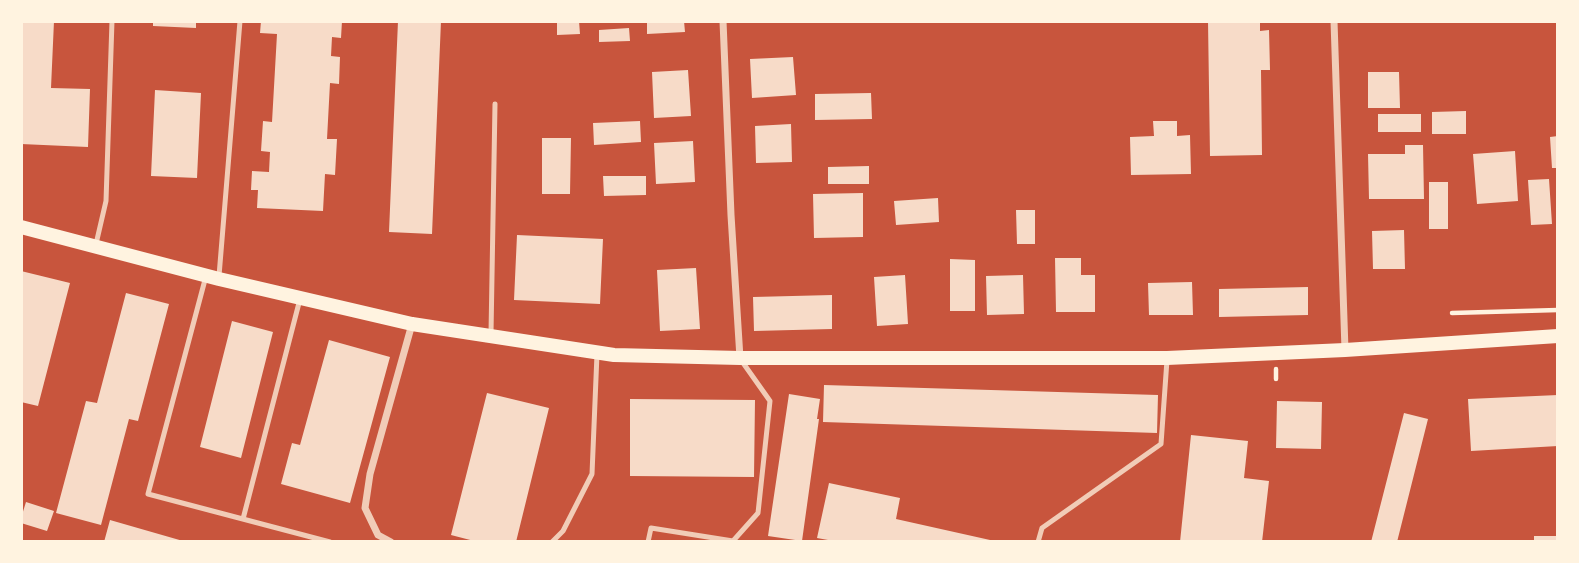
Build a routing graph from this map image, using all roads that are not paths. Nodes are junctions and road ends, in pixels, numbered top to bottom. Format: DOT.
graph roads {
  1 [pos="112,21"];
  2 [pos="240,21"];
  3 [pos="723,21"];
  4 [pos="1335,21"];
  5 [pos="495,104"];
  6 [pos="21,227"];
  7 [pos="95,247"];
  8 [pos="212,278"];
  9 [pos="300,299"];
  10 [pos="412,324"];
  11 [pos="491,336"];
  12 [pos="1558,336"];
  13 [pos="1345,350"];
  14 [pos="597,353"];
  15 [pos="740,358"];
  16 [pos="1167,358"];
  17 [pos="243,519"];
  18 [pos="330,542"];
  19 [pos="391,542"];
  20 [pos="552,542"];
  21 [pos="648,542"];
  22 [pos="1038,542"];
  1 -- 7 [label="lane"];
  2 -- 8 [label="lane"];
  3 -- 15 [label="street"];
  4 -- 13 [label="street"];
  5 -- 11 [label="lane"];
  6 -- 7 [label="main road"];
  7 -- 8 [label="main road"];
  8 -- 9 [label="main road"];
  8 -- 17 [label="lane"];
  9 -- 10 [label="main road"];
  9 -- 17 [label="lane"];
  10 -- 11 [label="main road"];
  10 -- 19 [label="street"];
  11 -- 14 [label="main road"];
  12 -- 13 [label="main road"];
  13 -- 16 [label="main road"];
  14 -- 15 [label="main road"];
  14 -- 20 [label="lane"];
  15 -- 16 [label="main road"];
  15 -- 21 [label="lane"];
  16 -- 22 [label="lane"];
  17 -- 18 [label="lane"];
}
